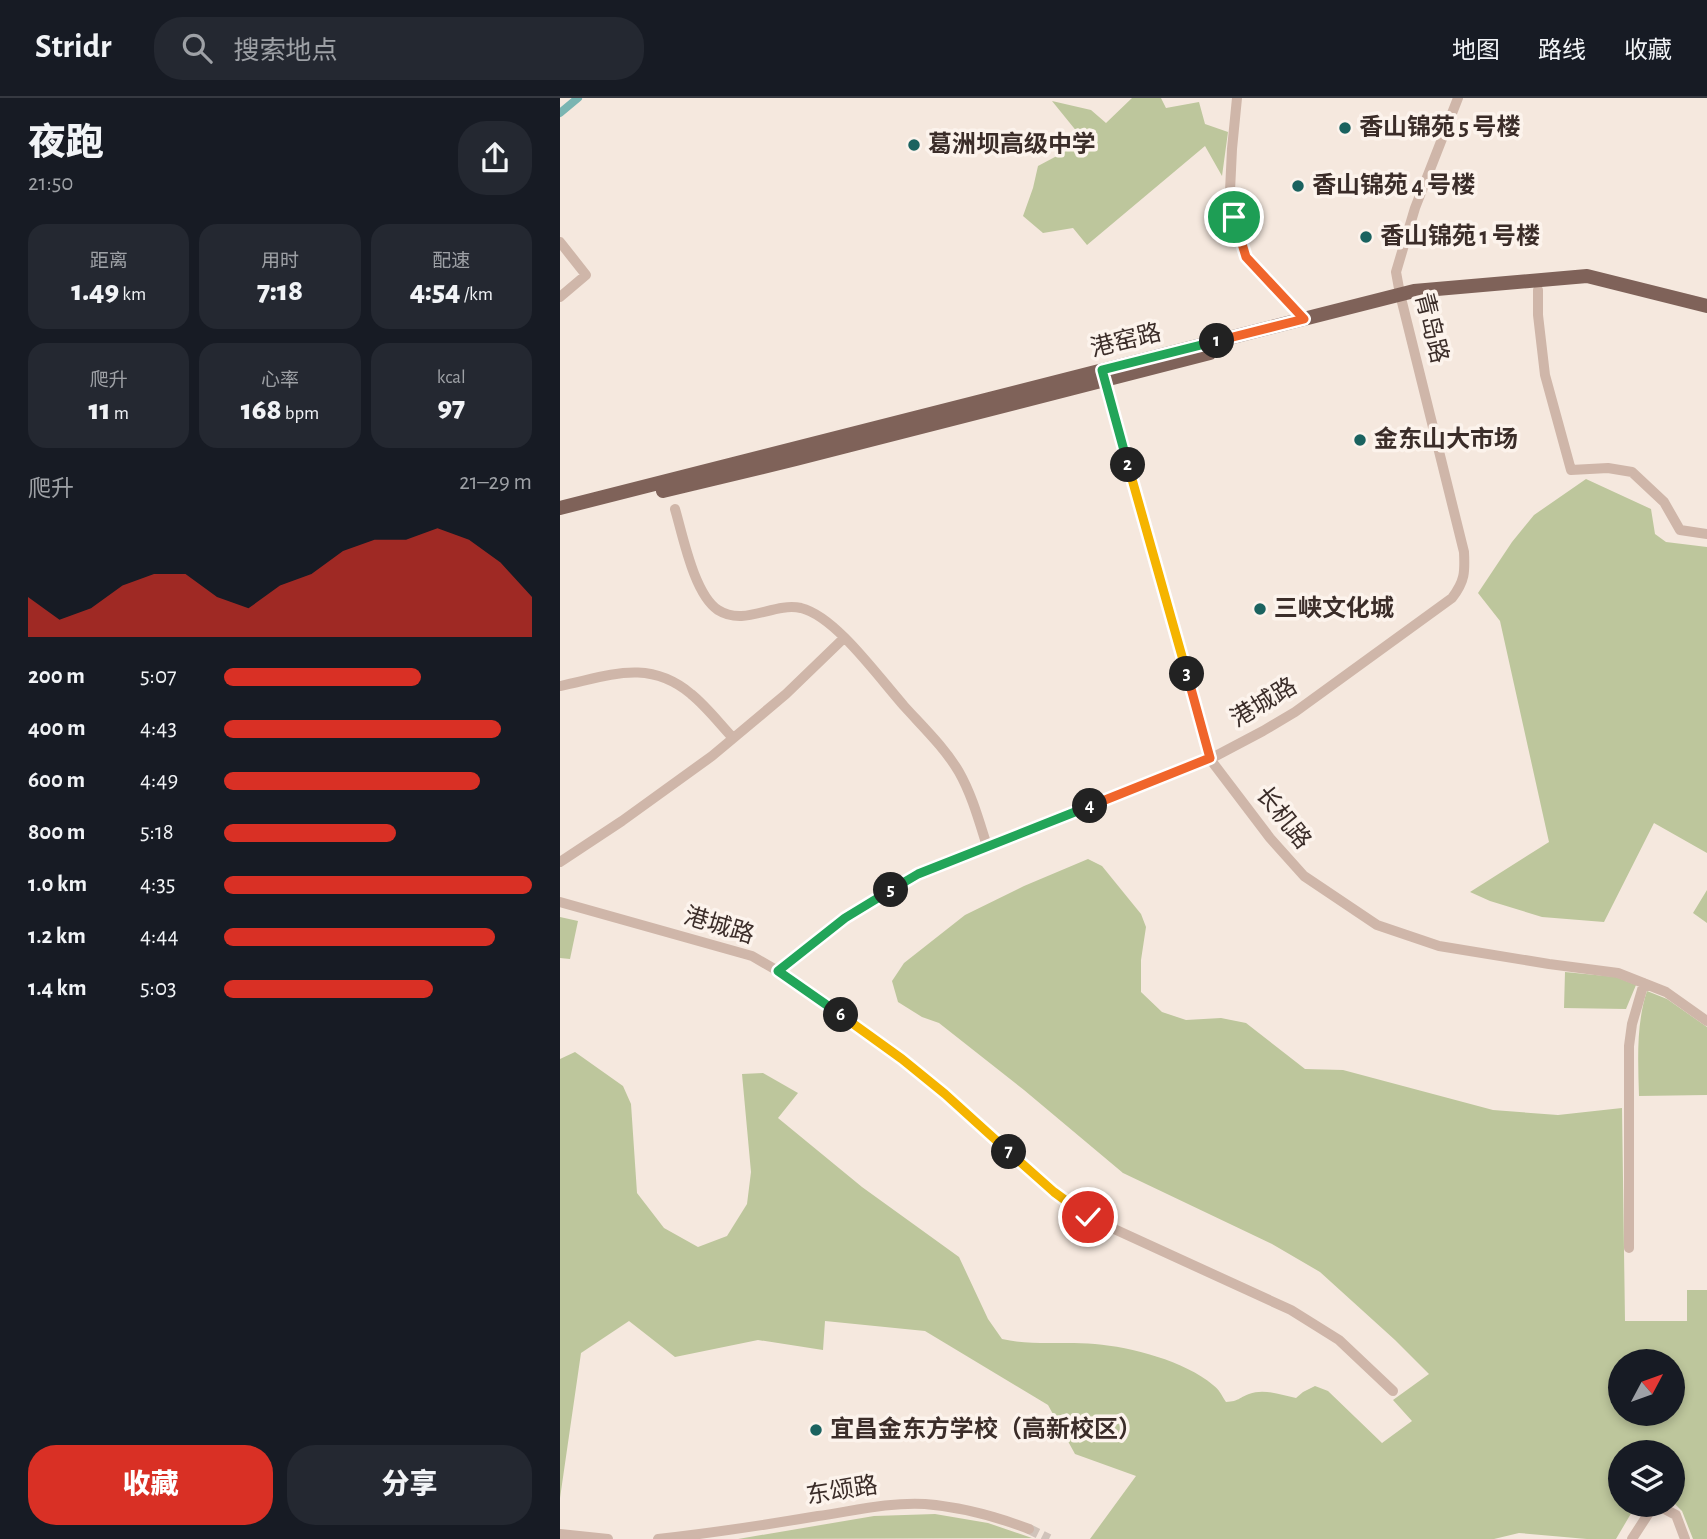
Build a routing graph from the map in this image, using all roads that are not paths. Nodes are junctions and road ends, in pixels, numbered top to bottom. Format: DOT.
graph roads {
  1 [pos="1237,98"];
  2 [pos="1458,98"];
  3 [pos="560,242"];
  4 [pos="1538,290"];
  5 [pos="560,297"];
  6 [pos="1401,299"];
  7 [pos="1707,306"];
  8 [pos="1707,316"];
  9 [pos="1304,319"];
  10 [pos="1103,375"];
  11 [pos="560,508"];
  12 [pos="675,509"];
  13 [pos="560,516"];
  14 [pos="1707,534"];
  15 [pos="1465,574"];
  16 [pos="844,638"];
  17 [pos="560,686"];
  18 [pos="733,738"];
  19 [pos="1210,758"];
  20 [pos="987,846"];
  21 [pos="560,862"];
  22 [pos="560,902"];
  23 [pos="778,971"];
  24 [pos="1644,984"];
  25 [pos="1707,1021"];
  26 [pos="1629,1248"];
  27 [pos="1393,1391"];
  28 [pos="1648,1517"];
  29 [pos="1677,1517"];
  30 [pos="1029,1530"];
  31 [pos="560,1534"];
  32 [pos="608,1539"];
  33 [pos="658,1539"];
  34 [pos="1632,1539"];
  35 [pos="1685,1539"];
  1 -- 9 [label="street"];
  2 -- 6 [label="street, 青岛路"];
  3 -- 5 [label="street"];
  4 -- 6 [label="main road, 港窑路"];
  4 -- 8 [label="main road, 港窑路"];
  4 -- 14 [label="street"];
  6 -- 7 [label="main road, 港窑路"];
  6 -- 9 [label="main road, 港窑路"];
  6 -- 10 [label="main road, 港窑路"];
  6 -- 15 [label="street, 青岛路"];
  9 -- 10 [label="main road, 港窑路"];
  10 -- 11 [label="main road, 港窑路"];
  10 -- 13 [label="main road, 港窑路"];
  10 -- 19 [label="street, 长机路"];
  12 -- 16 [label="street"];
  15 -- 19 [label="street, 港城路"];
  16 -- 18 [label="street"];
  16 -- 20 [label="street"];
  17 -- 18 [label="street"];
  18 -- 21 [label="street"];
  19 -- 20 [label="street, 港城路"];
  19 -- 24 [label="street, 长机路"];
  20 -- 23 [label="street, 港城路"];
  22 -- 23 [label="street, 港城路"];
  23 -- 27 [label="street"];
  24 -- 25 [label="street, 长机路"];
  24 -- 26 [label="street"];
  28 -- 34 [label="street"];
  29 -- 35 [label="street"];
  30 -- 33 [label="street, 东颂路"];
  31 -- 32 [label="street"];
}
